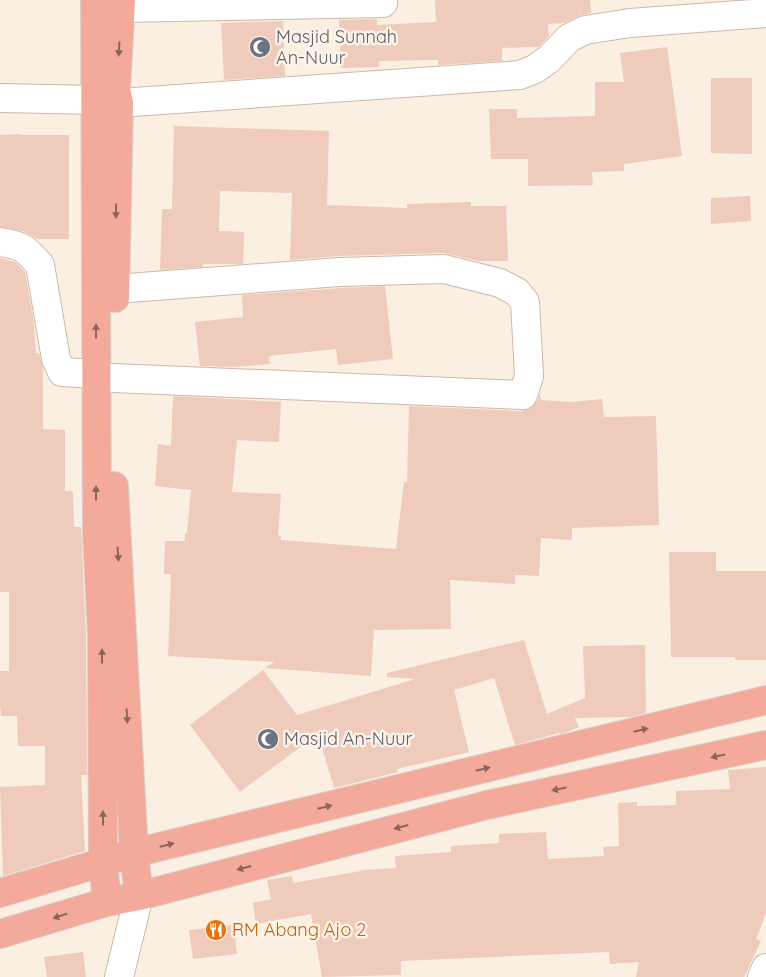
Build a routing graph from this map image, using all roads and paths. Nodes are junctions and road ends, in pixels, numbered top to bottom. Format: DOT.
graph roads {
  1 [pos="95,0"];
  2 [pos="383,3"];
  3 [pos="121,4"];
  4 [pos="766,14"];
  5 [pos="0,98"];
  6 [pos="108,101"];
  7 [pos="0,242"];
  8 [pos="115,289"];
  9 [pos="104,376"];
  10 [pos="766,700"];
  11 [pos="766,746"];
  12 [pos="134,853"];
  13 [pos="103,862"];
  14 [pos="0,893"];
  15 [pos="139,896"];
  16 [pos="107,902"];
  17 [pos="0,934"];
  18 [pos="122,966"];
  19 [pos="766,968"];
  20 [pos="762,977"];
  1 -- 6 [label="highway"];
  2 -- 3 [label="street"];
  3 -- 6 [label="highway, one-way"];
  4 -- 6 [label="street"];
  5 -- 6 [label="street"];
  6 -- 8 [label="highway, one-way"];
  9 -- 6 [label="highway, one-way"];
  7 -- 9 [label="street"];
  8 -- 9 [label="highway"];
  8 -- 9 [label="street"];
  9 -- 12 [label="highway, one-way"];
  13 -- 9 [label="highway, one-way"];
  12 -- 10 [label="highway, one-way"];
  11 -- 15 [label="highway, one-way"];
  12 -- 13 [label="highway"];
  12 -- 15 [label="highway"];
  13 -- 14 [label="highway"];
  13 -- 16 [label="highway"];
  15 -- 16 [label="highway"];
  15 -- 18 [label="street"];
  16 -- 17 [label="highway, one-way"];
  16 -- 18 [label="street"];
  19 -- 20 [label="street"];
}
